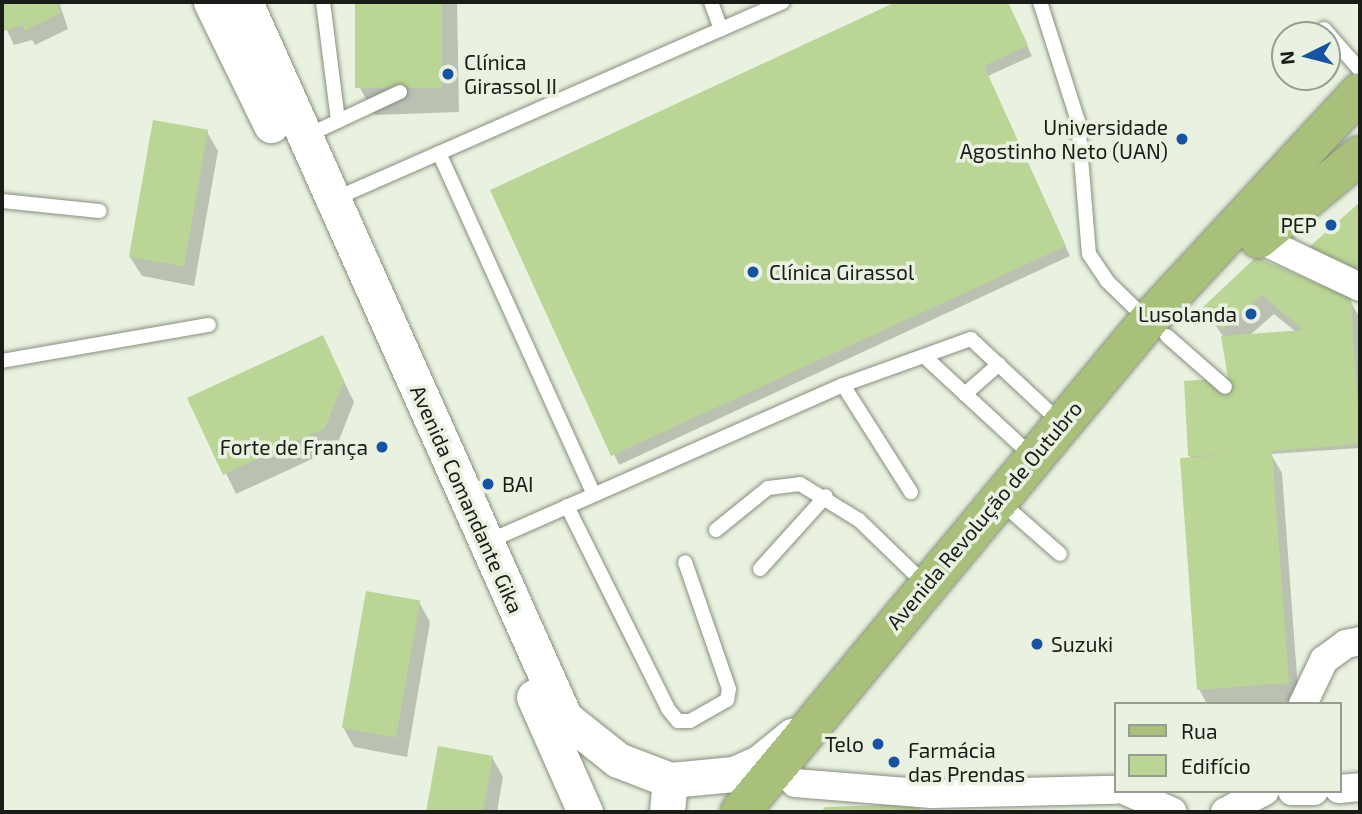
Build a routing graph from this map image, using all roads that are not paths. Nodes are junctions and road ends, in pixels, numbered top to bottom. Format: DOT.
graph roads {
  1 [pos="211,2"];
  2 [pos="245,2"];
  3 [pos="323,2"];
  4 [pos="711,2"];
  5 [pos="782,2"];
  6 [pos="1040,2"];
  7 [pos="720,29"];
  8 [pos="1341,48"];
  9 [pos="1360,70"];
  10 [pos="400,92"];
  11 [pos="1360,92"];
  12 [pos="1360,113"];
  13 [pos="338,121"];
  14 [pos="1360,130"];
  15 [pos="302,137"];
  16 [pos="439,153"];
  17 [pos="1360,155"];
  18 [pos="332,200"];
  19 [pos="2,201"];
  20 [pos="99,211"];
  21 [pos="1248,232"];
  22 [pos="1360,287"];
  23 [pos="209,325"];
  24 [pos="1157,329"];
  25 [pos="924,356"];
  26 [pos="2,361"];
  27 [pos="999,364"];
  28 [pos="843,385"];
  29 [pos="1225,387"];
  30 [pos="965,394"];
  31 [pos="1062,423"];
  32 [pos="1033,457"];
  33 [pos="911,492"];
  34 [pos="594,495"];
  35 [pos="825,496"];
  36 [pos="567,506"];
  37 [pos="1011,511"];
  38 [pos="716,530"];
  39 [pos="486,542"];
  40 [pos="1060,554"];
  41 [pos="685,562"];
  42 [pos="760,569"];
  43 [pos="926,585"];
  44 [pos="1360,641"];
  45 [pos="1304,702"];
  46 [pos="825,704"];
  47 [pos="796,783"];
  48 [pos="1360,787"];
  49 [pos="1341,789"];
  50 [pos="1114,790"];
  51 [pos="1130,793"];
  52 [pos="1261,793"];
  53 [pos="669,796"];
  54 [pos="993,802"];
  55 [pos="584,812"];
  56 [pos="740,812"];
  57 [pos="771,812"];
  58 [pos="1173,812"];
  59 [pos="1224,812"];
  1 -- 55 [label="street, Avenida Comandante Gika"];
  2 -- 15 [label="street, Avenida Comandante Gika"];
  3 -- 13 [label="lane"];
  4 -- 7 [label="lane"];
  5 -- 7 [label="lane"];
  6 -- 24 [label="lane"];
  7 -- 16 [label="lane"];
  8 -- 9 [label="lane"];
  10 -- 13 [label="lane"];
  11 -- 21 [label="main road, Avenida Revolução de Outubro"];
  12 -- 21 [label="main road, Avenida Revolução de Outubro"];
  13 -- 15 [label="lane"];
  14 -- 21 [label="main road, Avenida Revolução de Outubro"];
  15 -- 18 [label="street, Avenida Comandante Gika"];
  16 -- 18 [label="lane"];
  16 -- 34 [label="lane"];
  17 -- 21 [label="main road, Avenida Revolução de Outubro"];
  18 -- 39 [label="street, Avenida Comandante Gika"];
  19 -- 20 [label="lane"];
  21 -- 22 [label="street"];
  21 -- 24 [label="main road, Avenida Revolução de Outubro"];
  23 -- 26 [label="lane"];
  24 -- 29 [label="lane"];
  24 -- 31 [label="main road, Avenida Revolução de Outubro"];
  24 -- 37 [label="main road, Avenida Revolução de Outubro"];
  25 -- 27 [label="lane"];
  25 -- 28 [label="lane"];
  25 -- 30 [label="lane"];
  27 -- 30 [label="lane"];
  27 -- 31 [label="lane"];
  28 -- 33 [label="lane"];
  28 -- 34 [label="lane"];
  30 -- 32 [label="lane"];
  31 -- 32 [label="main road, Avenida Revolução de Outubro"];
  32 -- 43 [label="main road, Avenida Revolução de Outubro"];
  34 -- 36 [label="lane"];
  35 -- 38 [label="lane"];
  35 -- 42 [label="lane"];
  35 -- 43 [label="lane"];
  36 -- 39 [label="lane"];
  36 -- 41 [label="lane"];
  37 -- 40 [label="lane"];
  37 -- 47 [label="main road, Avenida Revolução de Outubro"];
  39 -- 53 [label="street, Avenida Comandante Gika"];
  43 -- 46 [label="main road, Avenida Revolução de Outubro"];
  44 -- 45 [label="street"];
  46 -- 53 [label="street, Avenida Comandante Gika"];
  46 -- 56 [label="main road, Avenida Revolução de Outubro"];
  47 -- 54 [label="street"];
  47 -- 57 [label="main road, Avenida Revolução de Outubro"];
  48 -- 49 [label="street"];
  50 -- 54 [label="street"];
  51 -- 58 [label="street"];
  52 -- 59 [label="street"];
}
